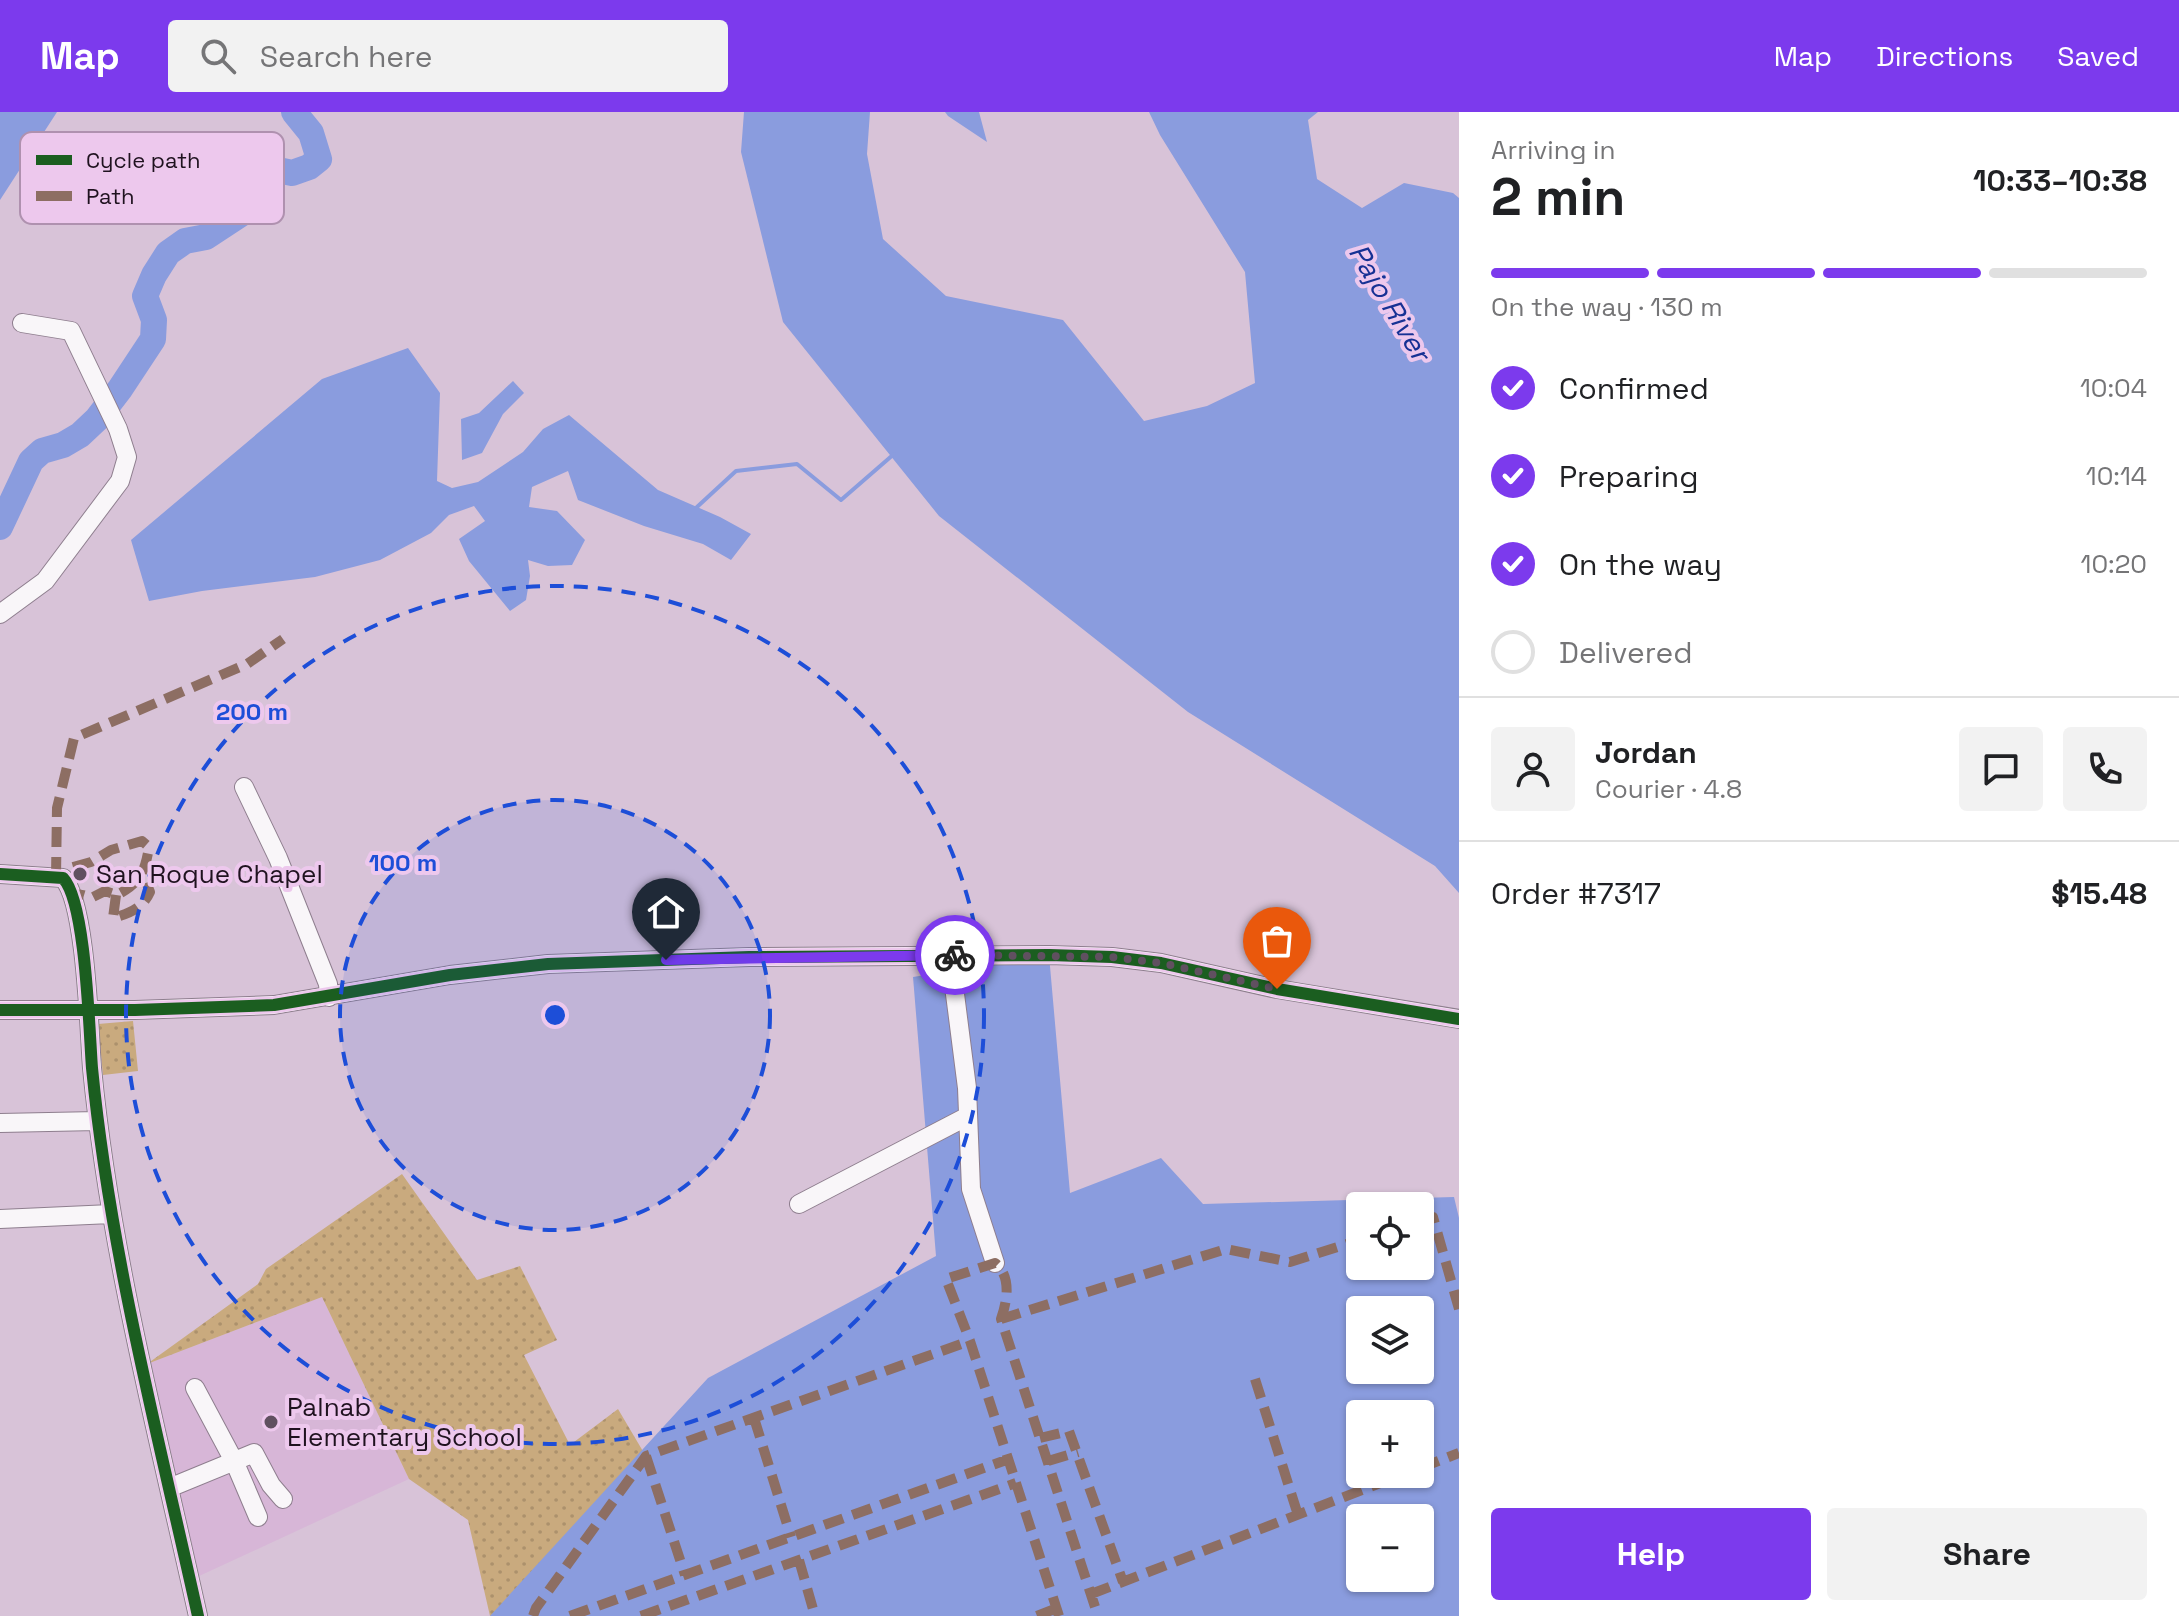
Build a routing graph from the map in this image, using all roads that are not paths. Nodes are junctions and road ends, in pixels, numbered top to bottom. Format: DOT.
graph roads {
  1 [pos="22,323"];
  2 [pos="0,614"];
  3 [pos="244,787"];
  4 [pos="0,874"];
  5 [pos="950,955"];
  6 [pos="329,997"];
  7 [pos="0,1010"];
  8 [pos="87,1011"];
  9 [pos="1459,1019"];
  10 [pos="968,1116"];
  11 [pos="97,1121"];
  12 [pos="0,1123"];
  13 [pos="799,1204"];
  14 [pos="111,1214"];
  15 [pos="0,1219"];
  16 [pos="995,1263"];
  17 [pos="195,1388"];
  18 [pos="235,1463"];
  19 [pos="169,1488"];
  20 [pos="249,1496"];
  21 [pos="258,1517"];
  22 [pos="198,1616"];
  1 -- 2 [label="street"];
  3 -- 6 [label="street"];
  4 -- 8 [label="street"];
  5 -- 6 [label="street"];
  5 -- 9 [label="street"];
  5 -- 10 [label="street"];
  6 -- 8 [label="street"];
  7 -- 8 [label="street"];
  8 -- 11 [label="street"];
  10 -- 13 [label="street"];
  10 -- 16 [label="street"];
  11 -- 12 [label="street"];
  11 -- 14 [label="street"];
  14 -- 15 [label="street"];
  14 -- 19 [label="street"];
  17 -- 18 [label="street"];
  18 -- 19 [label="street"];
  18 -- 20 [label="street"];
  18 -- 20 [label="street"];
  19 -- 22 [label="street"];
  20 -- 21 [label="street"];
}
